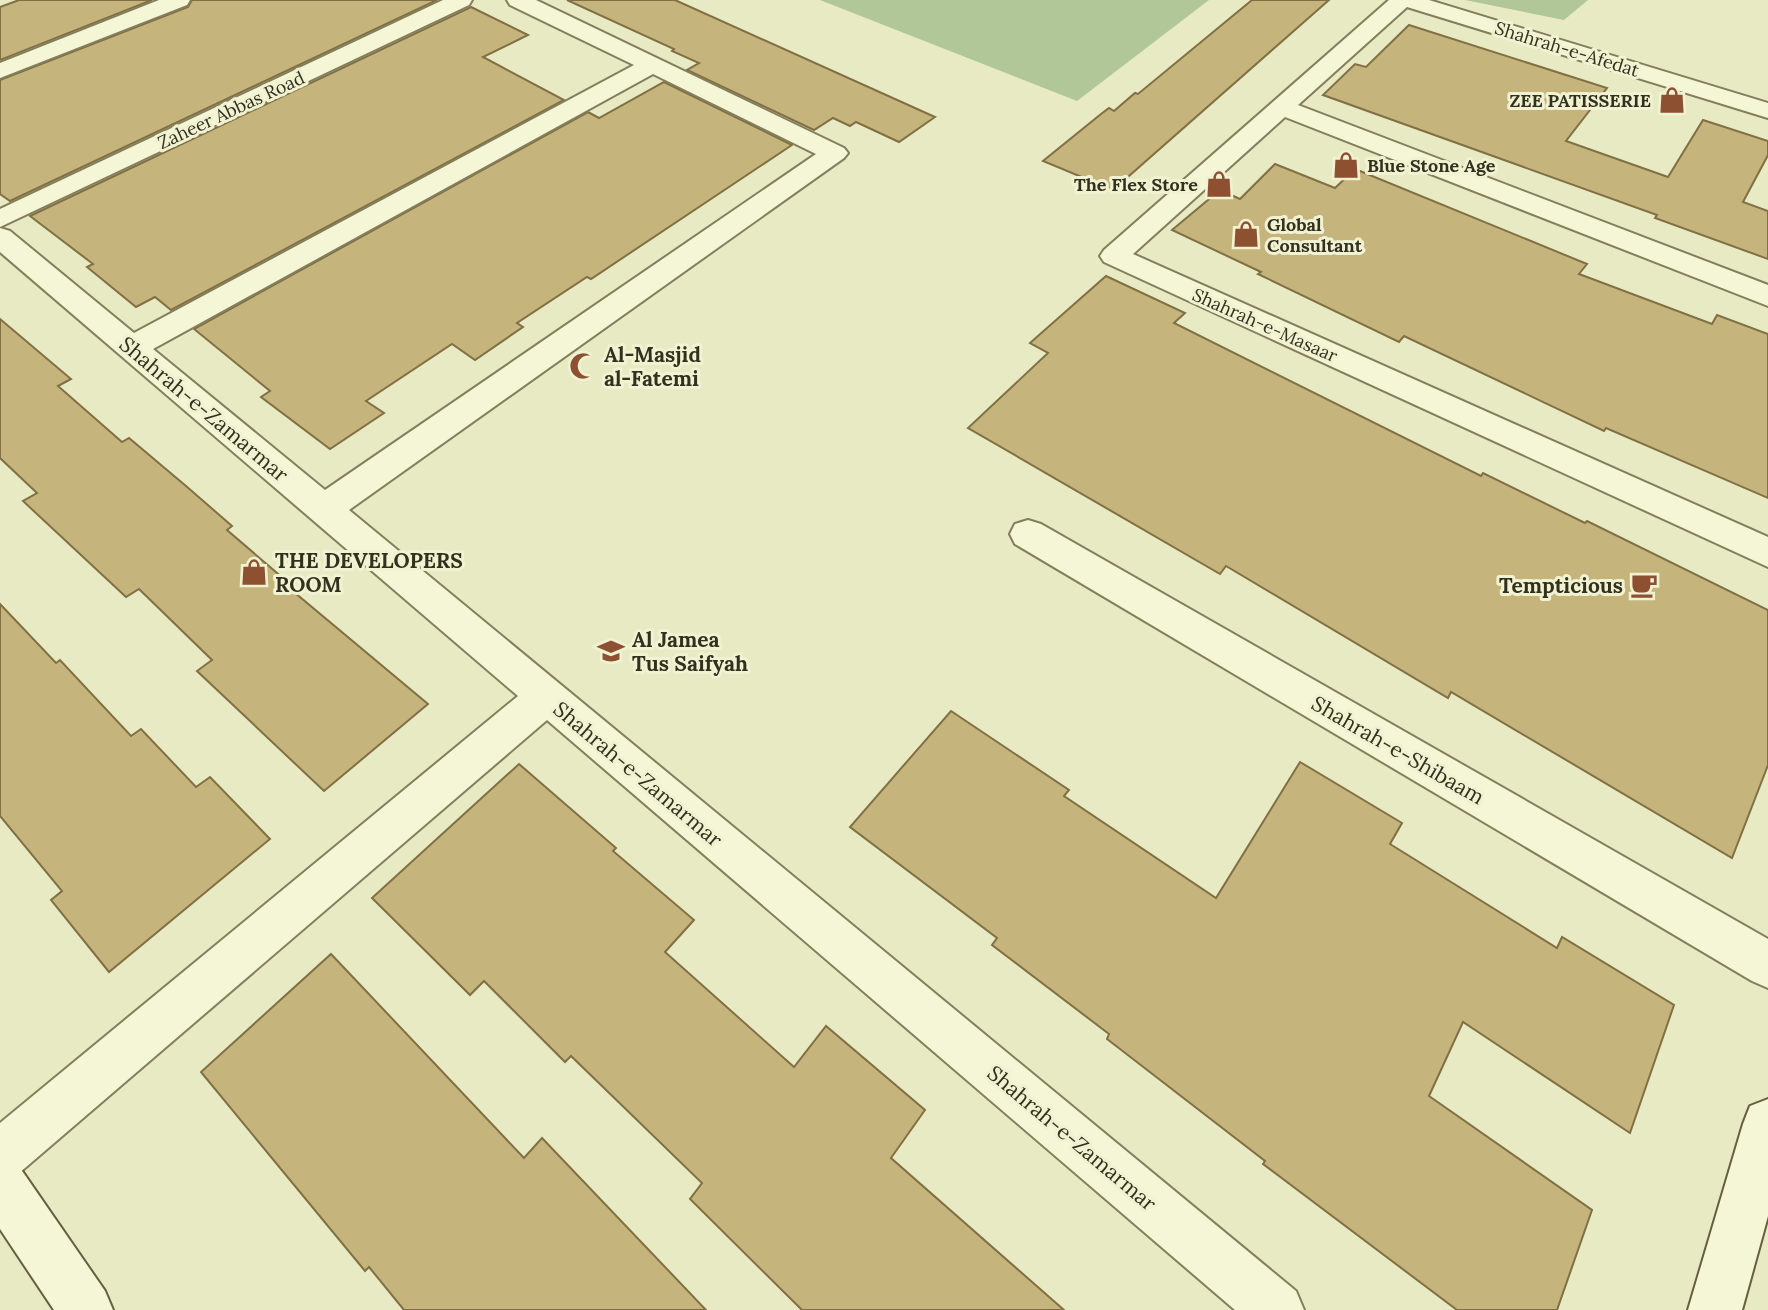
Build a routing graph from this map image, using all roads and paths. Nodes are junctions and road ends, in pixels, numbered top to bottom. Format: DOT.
graph roads {
  1 [pos="179,0"];
  2 [pos="461,0"];
  3 [pos="518,0"];
  4 [pos="1404,0"];
  5 [pos="652,65"];
  6 [pos="0,71"];
  7 [pos="1281,107"];
  8 [pos="1768,111"];
  9 [pos="0,219"];
  10 [pos="0,237"];
  11 [pos="1768,296"];
  12 [pos="131,348"];
  13 [pos="324,509"];
  14 [pos="1028,534"];
  15 [pos="1768,553"];
  16 [pos="546,697"];
  17 [pos="1768,965"];
  18 [pos="1768,1124"];
  19 [pos="0,1156"];
  20 [pos="0,1183"];
  21 [pos="86,1310"];
  22 [pos="1276,1310"];
  23 [pos="1715,1310"];
  1 -- 6 [label="street"];
  2 -- 9 [label="street, Zaheer Abbas Road"];
  3 -- 5 [label="street"];
  4 -- 7 [label="street, Shahrah-e-Masaar"];
  4 -- 8 [label="street, Shahrah-e-Afedat"];
  5 -- 12 [label="street"];
  5 -- 13 [label="street"];
  7 -- 11 [label="street"];
  7 -- 15 [label="street, Shahrah-e-Masaar"];
  10 -- 12 [label="street, Shahrah-e-Zamarmar"];
  12 -- 13 [label="street, Shahrah-e-Zamarmar"];
  13 -- 16 [label="street, Shahrah-e-Zamarmar"];
  14 -- 17 [label="street, Shahrah-e-Shibaam"];
  16 -- 19 [label="street"];
  16 -- 22 [label="street, Shahrah-e-Zamarmar"];
  18 -- 23 [label="street"];
  20 -- 21 [label="street"];
}
